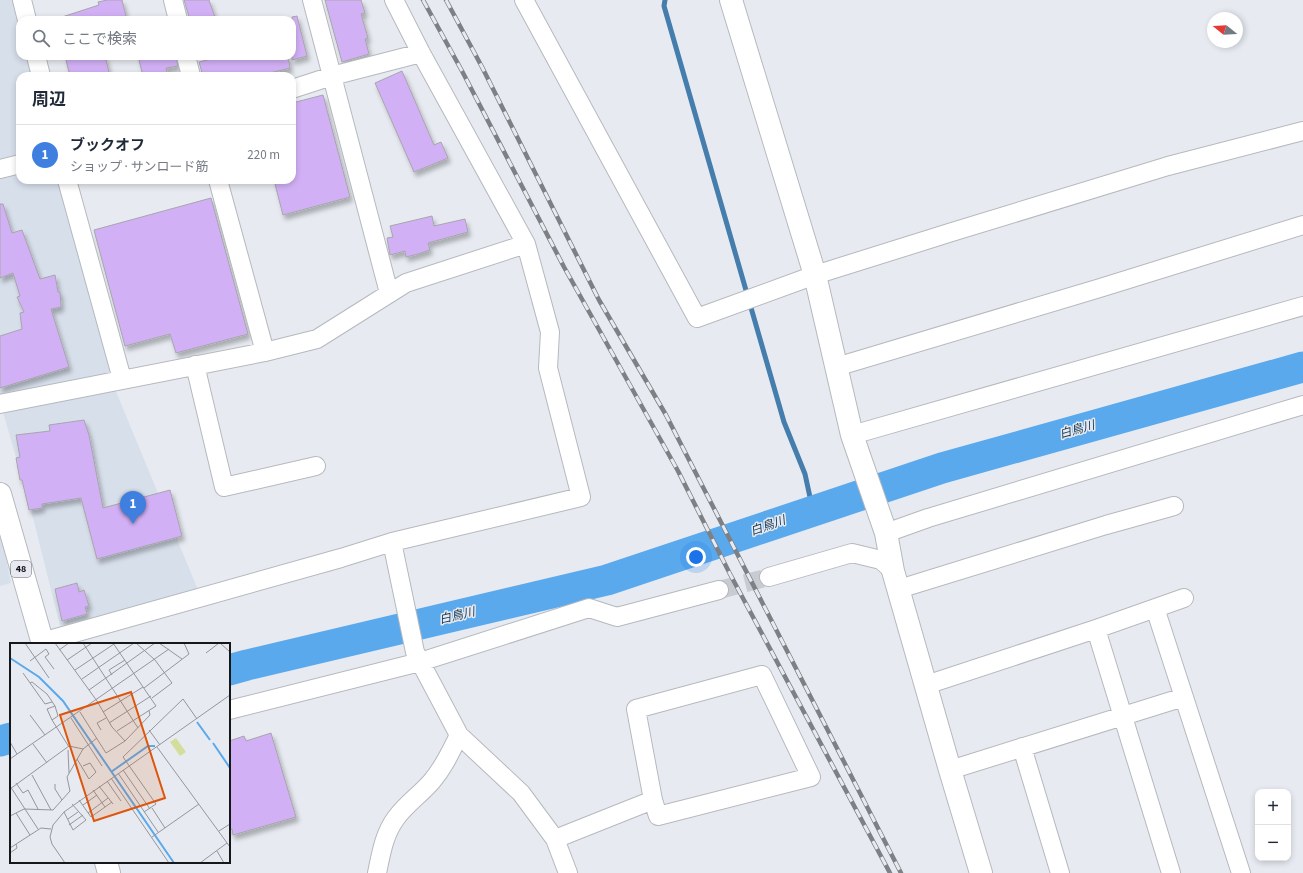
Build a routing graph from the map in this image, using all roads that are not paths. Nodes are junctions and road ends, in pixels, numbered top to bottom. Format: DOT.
graph roads {
  1 [pos="22,0"];
  2 [pos="173,0"];
  3 [pos="312,0"];
  4 [pos="394,0"];
  5 [pos="524,0"];
  6 [pos="731,0"];
  7 [pos="26,16"];
  8 [pos="177,16"];
  9 [pos="421,53"];
  10 [pos="37,60"];
  11 [pos="187,60"];
  12 [pos="40,72"];
  13 [pos="190,72"];
  14 [pos="332,76"];
  15 [pos="296,88"];
  16 [pos="1303,131"];
  17 [pos="16,165"];
  18 [pos="0,169"];
  19 [pos="68,184"];
  20 [pos="219,184"];
  21 [pos="1303,225"];
  22 [pos="526,244"];
  23 [pos="815,275"];
  24 [pos="389,293"];
  25 [pos="1303,306"];
  26 [pos="266,352"];
  27 [pos="195,365"];
  28 [pos="836,367"];
  29 [pos="122,379"];
  30 [pos="0,404"];
  31 [pos="1303,405"];
  32 [pos="852,435"];
  33 [pos="316,466"];
  34 [pos="0,494"];
  35 [pos="1174,506"];
  36 [pos="886,533"];
  37 [pos="392,542"];
  38 [pos="769,577"];
  39 [pos="896,580"];
  40 [pos="719,590"];
  41 [pos="1184,598"];
  42 [pos="1155,608"];
  43 [pos="1096,629"];
  44 [pos="42,643"];
  45 [pos="418,657"];
  46 [pos="926,685"];
  47 [pos="1184,697"];
  48 [pos="230,710"];
  49 [pos="1123,716"];
  50 [pos="458,736"];
  51 [pos="1022,747"];
  52 [pos="950,770"];
  53 [pos="653,800"];
  54 [pos="554,839"];
  55 [pos="106,863"];
  56 [pos="109,873"];
  57 [pos="377,873"];
  58 [pos="568,873"];
  59 [pos="981,873"];
  60 [pos="1060,873"];
  61 [pos="1171,873"];
  62 [pos="1241,873"];
  1 -- 7 [label="street"];
  2 -- 8 [label="street"];
  3 -- 14 [label="street"];
  4 -- 9 [label="street"];
  5 -- 23 [label="street"];
  6 -- 23 [label="street"];
  9 -- 14 [label="street"];
  9 -- 22 [label="street"];
  10 -- 12 [label="street"];
  11 -- 13 [label="street"];
  14 -- 15 [label="street"];
  14 -- 24 [label="street"];
  16 -- 23 [label="street"];
  17 -- 18 [label="street"];
  19 -- 29 [label="street"];
  20 -- 26 [label="street"];
  21 -- 28 [label="street"];
  22 -- 24 [label="street"];
  22 -- 37 [label="street"];
  23 -- 28 [label="street"];
  24 -- 26 [label="street"];
  25 -- 32 [label="street"];
  26 -- 27 [label="street"];
  27 -- 29 [label="street"];
  27 -- 33 [label="street"];
  28 -- 32 [label="street"];
  29 -- 30 [label="street"];
  31 -- 36 [label="street"];
  32 -- 36 [label="street"];
  34 -- 44 [label="street, 48"];
  35 -- 39 [label="street"];
  36 -- 39 [label="street"];
  37 -- 44 [label="street"];
  37 -- 45 [label="street"];
  38 -- 39 [label="street"];
  39 -- 46 [label="street"];
  40 -- 45 [label="street"];
  41 -- 42 [label="street"];
  42 -- 43 [label="street"];
  42 -- 47 [label="street"];
  43 -- 46 [label="street"];
  43 -- 49 [label="street"];
  45 -- 48 [label="street"];
  45 -- 50 [label="street"];
  46 -- 52 [label="street"];
  47 -- 49 [label="street"];
  47 -- 62 [label="street"];
  49 -- 51 [label="street"];
  49 -- 61 [label="street"];
  50 -- 54 [label="street"];
  50 -- 57 [label="street"];
  51 -- 52 [label="street"];
  51 -- 60 [label="street"];
  52 -- 59 [label="street"];
  53 -- 53 [label="street"];
  53 -- 54 [label="street"];
  54 -- 58 [label="street"];
  55 -- 56 [label="street"];
}
